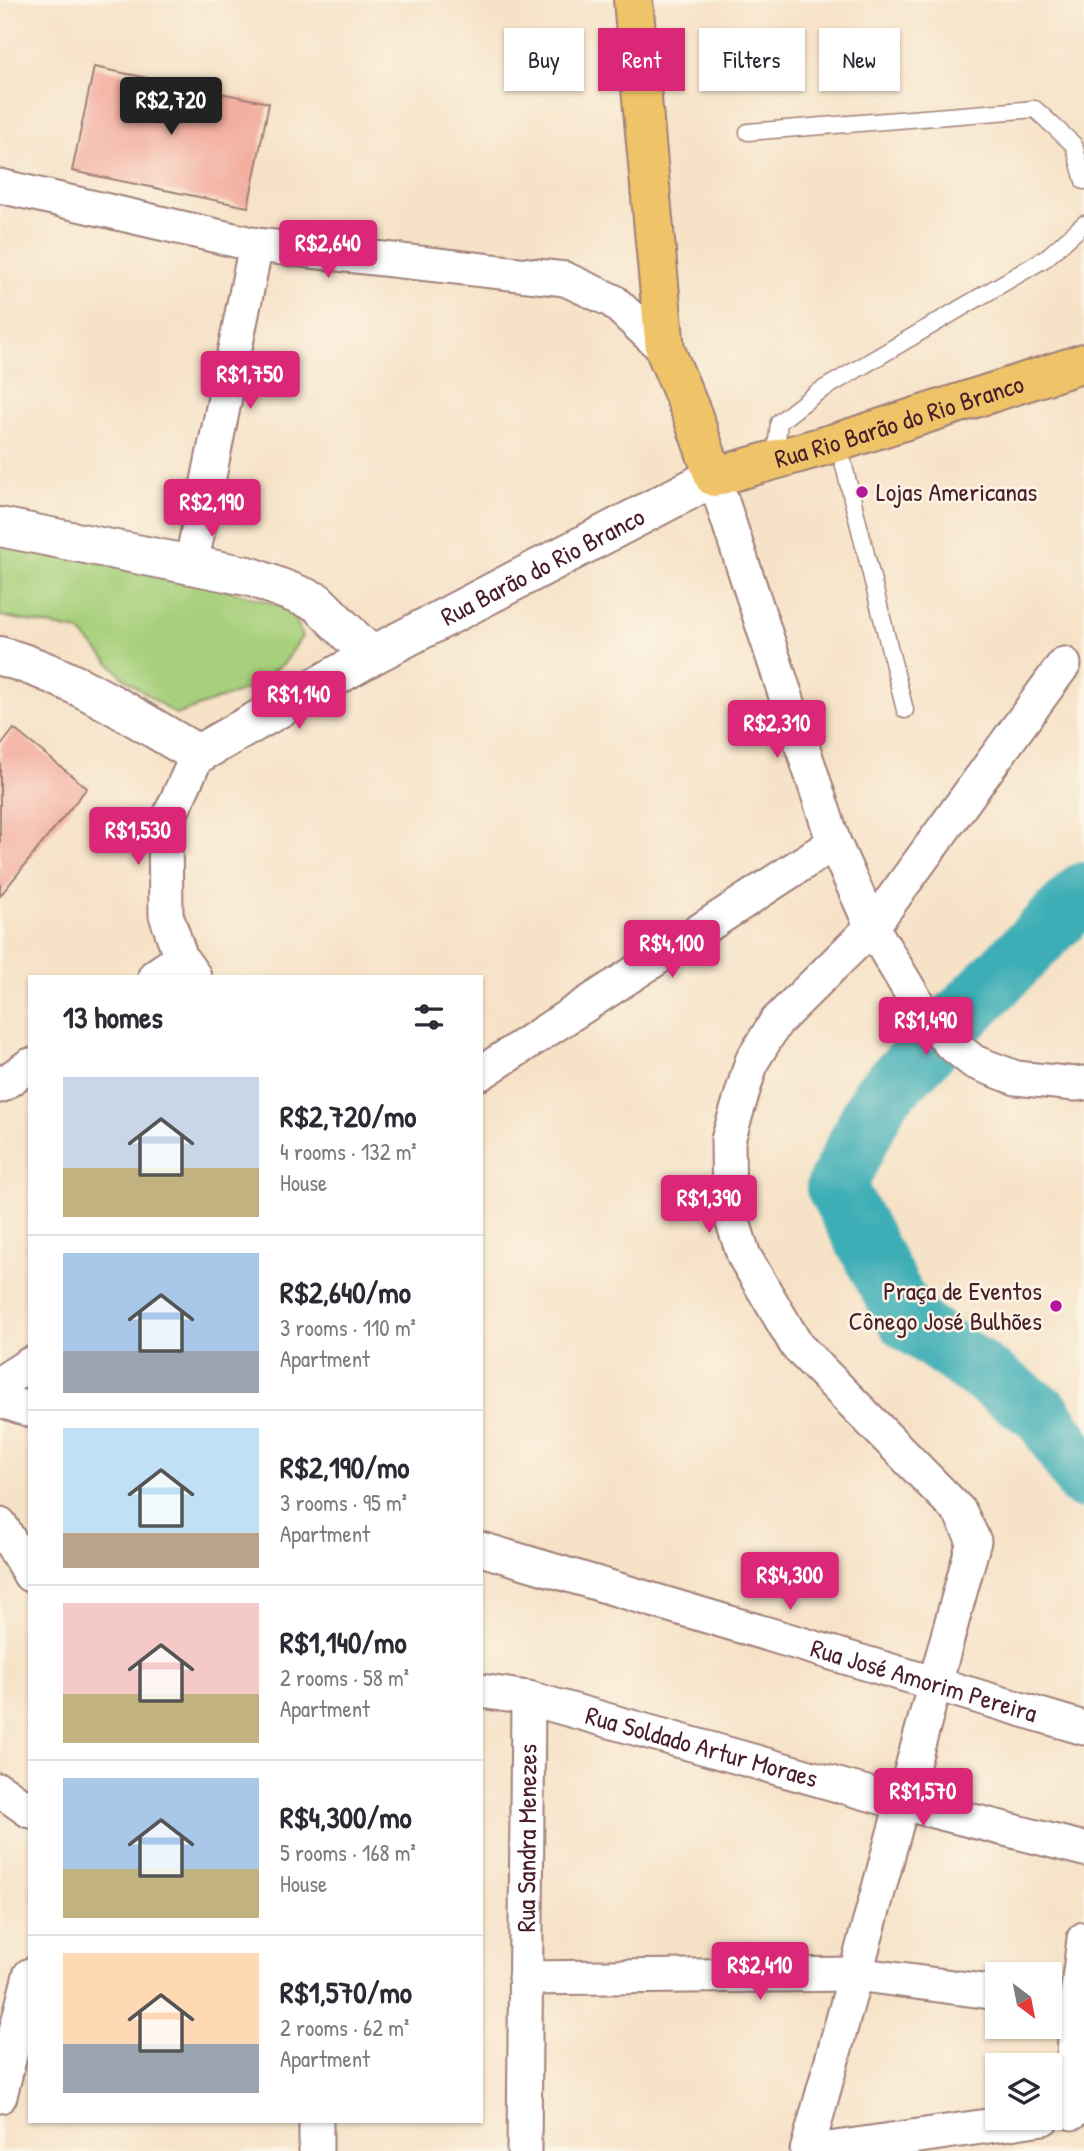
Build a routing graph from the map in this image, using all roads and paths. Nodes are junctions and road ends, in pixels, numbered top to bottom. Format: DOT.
graph roads {
  1 [pos="633,0"];
  2 [pos="748,132"];
  3 [pos="1084,181"];
  4 [pos="0,186"];
  5 [pos="1084,224"];
  6 [pos="256,245"];
  7 [pos="665,350"];
  8 [pos="1084,363"];
  9 [pos="838,442"];
  10 [pos="775,459"];
  11 [pos="714,477"];
  12 [pos="0,527"];
  13 [pos="191,565"];
  14 [pos="0,656"];
  15 [pos="371,656"];
  16 [pos="1064,664"];
  17 [pos="905,710"];
  18 [pos="198,754"];
  19 [pos="834,843"];
  20 [pos="872,927"];
  21 [pos="177,970"];
  22 [pos="28,1066"];
  23 [pos="483,1072"];
  24 [pos="1084,1083"];
  25 [pos="0,1086"];
  26 [pos="28,1365"];
  27 [pos="0,1383"];
  28 [pos="0,1400"];
  29 [pos="28,1409"];
  30 [pos="0,1524"];
  31 [pos="483,1550"];
  32 [pos="28,1572"];
  33 [pos="935,1684"];
  34 [pos="483,1690"];
  35 [pos="528,1698"];
  36 [pos="1084,1728"];
  37 [pos="0,1790"];
  38 [pos="902,1803"];
  39 [pos="28,1810"];
  40 [pos="1084,1849"];
  41 [pos="1084,1939"];
  42 [pos="855,1974"];
  43 [pos="525,1978"];
  44 [pos="28,1979"];
  45 [pos="985,1991"];
  46 [pos="1070,2003"];
  47 [pos="11,2006"];
  48 [pos="0,2096"];
  49 [pos="1062,2115"];
  50 [pos="316,2123"];
  51 [pos="985,2126"];
  52 [pos="316,2151"];
  53 [pos="524,2151"];
  54 [pos="807,2151"];
  55 [pos="815,2151"];
  1 -- 7 [label="main road"];
  2 -- 3 [label="lane"];
  4 -- 6 [label="street"];
  5 -- 10 [label="lane"];
  6 -- 7 [label="street"];
  6 -- 13 [label="street"];
  7 -- 11 [label="main road"];
  8 -- 9 [label="main road, Rua Rio Barão do Rio Branco"];
  9 -- 10 [label="main road, Rua Rio Barão do Rio Branco"];
  9 -- 17 [label="lane"];
  10 -- 11 [label="main road, Rua Rio Barão do Rio Branco"];
  11 -- 15 [label="street, Rua Barão do Rio Branco"];
  11 -- 19 [label="street"];
  12 -- 13 [label="street"];
  13 -- 15 [label="street"];
  14 -- 18 [label="street"];
  15 -- 18 [label="street, Rua Barão do Rio Branco"];
  16 -- 20 [label="street"];
  18 -- 21 [label="street"];
  19 -- 20 [label="street"];
  19 -- 23 [label="street"];
  20 -- 24 [label="street"];
  20 -- 33 [label="street"];
  22 -- 25 [label="street"];
  26 -- 27 [label="street"];
  28 -- 29 [label="street"];
  30 -- 32 [label="street"];
  31 -- 33 [label="street, Rua José Amorim Pereira"];
  33 -- 36 [label="street, Rua José Amorim Pereira"];
  33 -- 38 [label="street"];
  34 -- 35 [label="street, Rua Soldado Artur Moraes"];
  35 -- 38 [label="street, Rua Soldado Artur Moraes"];
  35 -- 43 [label="street, Rua Sandra Menezes"];
  37 -- 39 [label="street"];
  38 -- 40 [label="street, Rua Soldado Artur Moraes"];
  38 -- 42 [label="street"];
  41 -- 46 [label="street"];
  42 -- 43 [label="street"];
  42 -- 45 [label="street"];
  42 -- 54 [label="street"];
  43 -- 53 [label="street, Rua Sandra Menezes"];
  44 -- 47 [label="street"];
  46 -- 49 [label="street"];
  47 -- 48 [label="street"];
  50 -- 52 [label="street"];
  51 -- 55 [label="street"];
}
